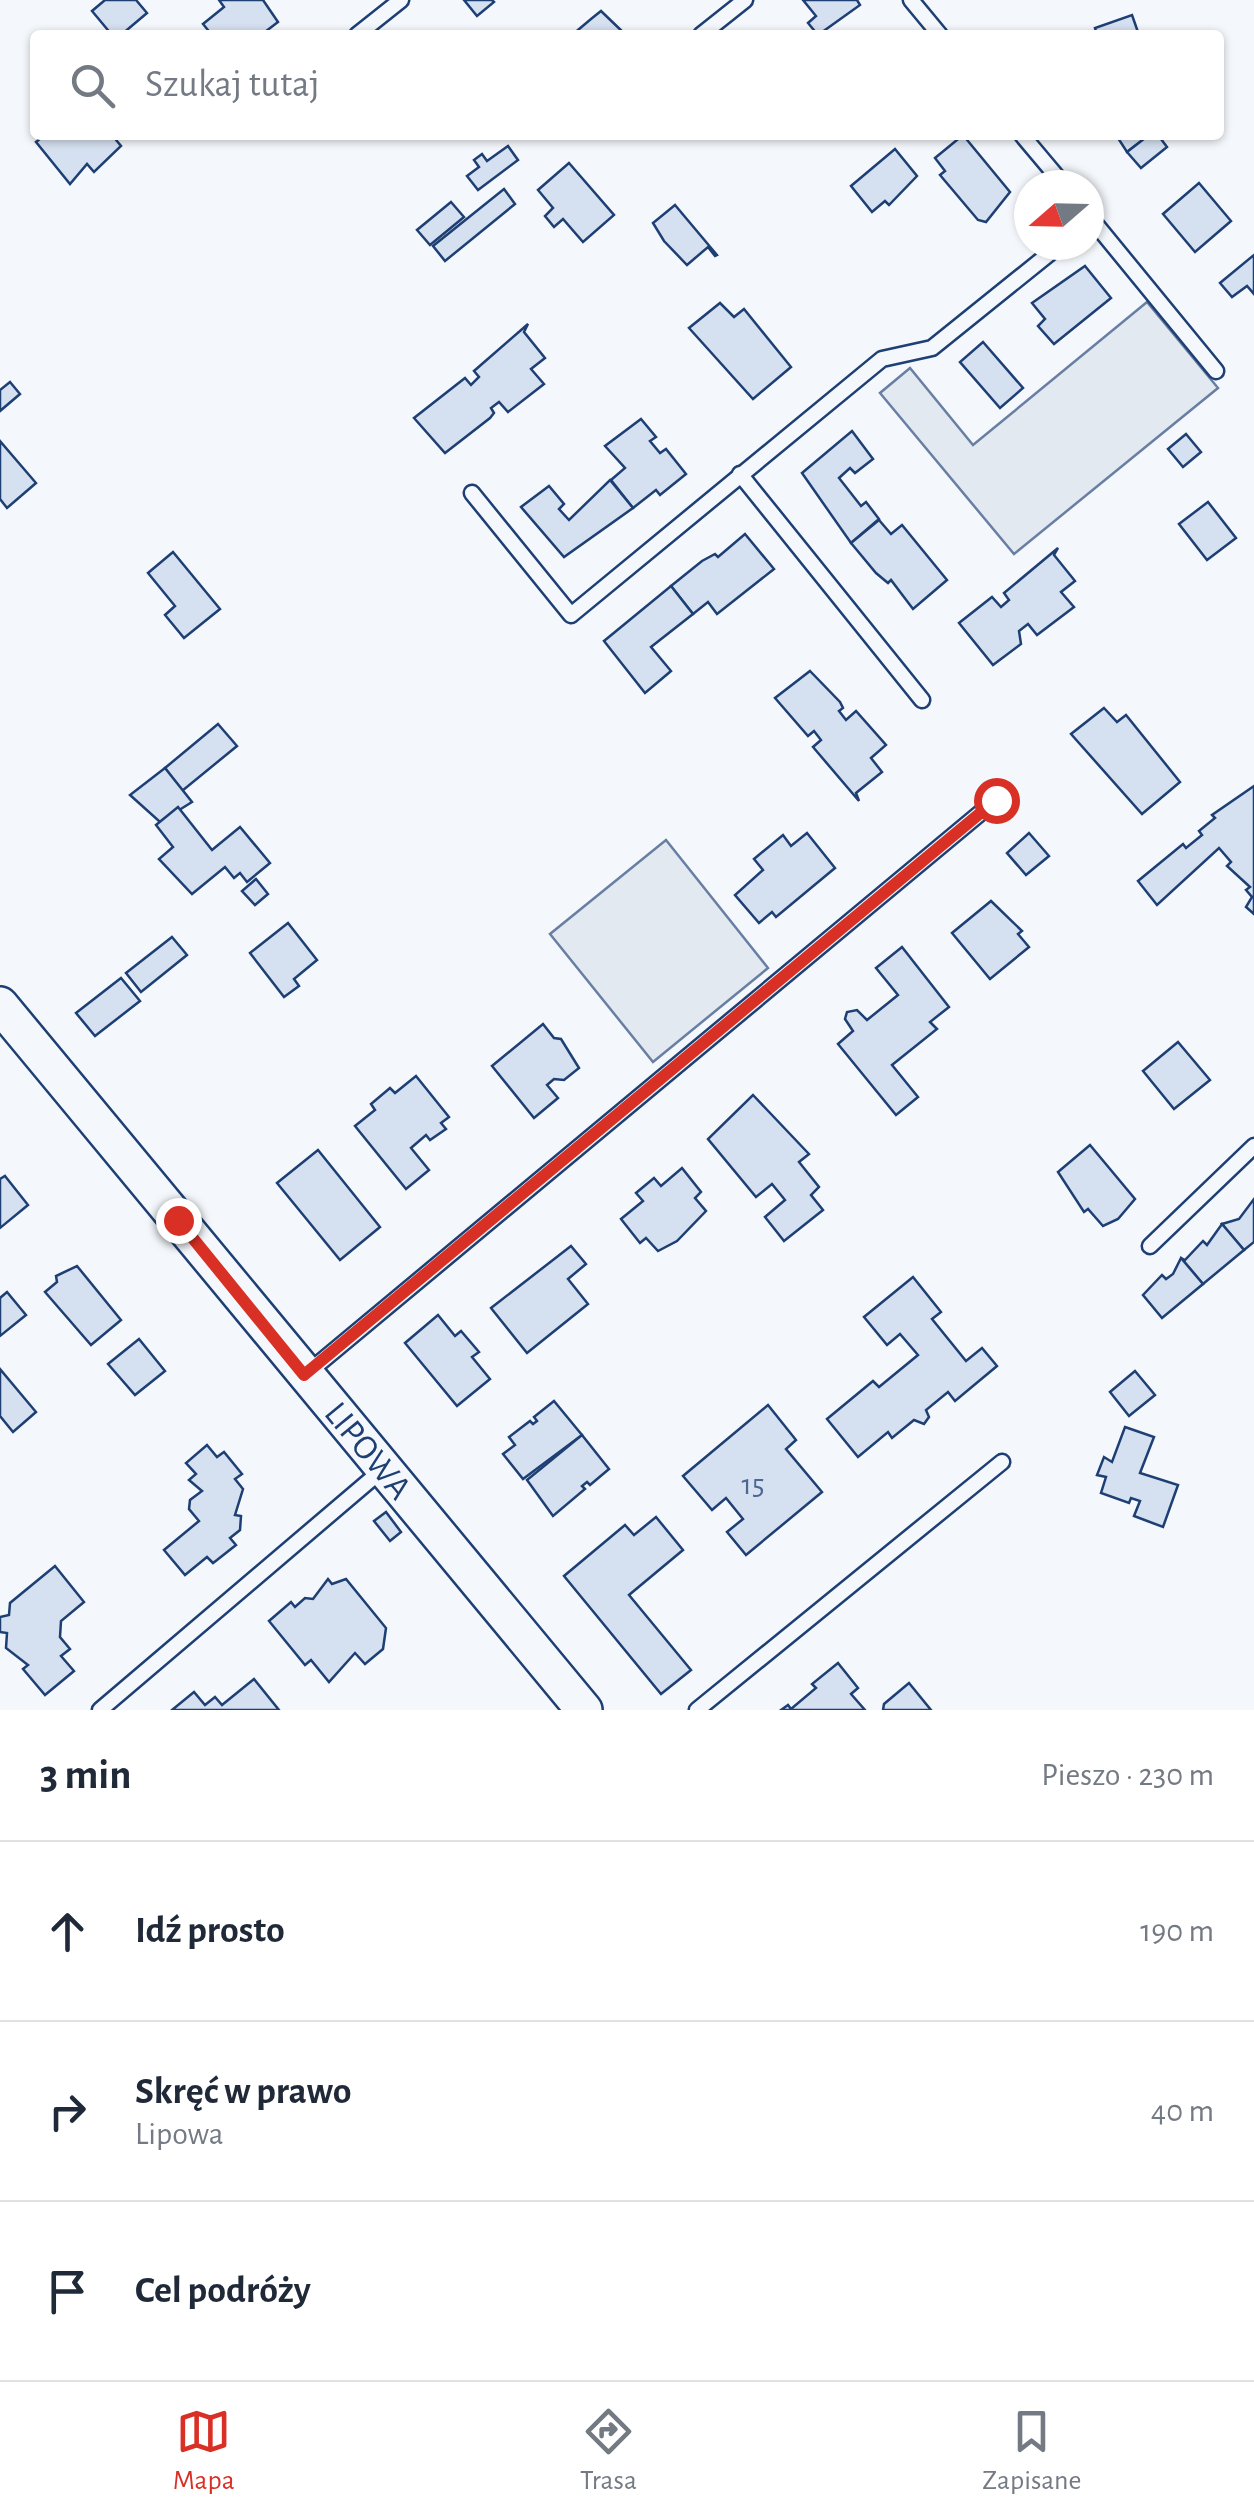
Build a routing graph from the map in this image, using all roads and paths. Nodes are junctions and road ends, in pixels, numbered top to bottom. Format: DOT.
graph roads {
  1 [pos="401,0"];
  2 [pos="745,0"];
  3 [pos="911,0"];
  4 [pos="363,30"];
  5 [pos="707,30"];
  6 [pos="936,30"];
  7 [pos="1026,140"];
  8 [pos="1051,170"];
  9 [pos="1104,236"];
  10 [pos="1041,260"];
  11 [pos="1216,371"];
  12 [pos="740,474"];
  13 [pos="472,493"];
  14 [pos="922,700"];
  15 [pos="996,800"];
  16 [pos="0,1005"];
  17 [pos="1254,1146"];
  18 [pos="1150,1246"];
  19 [pos="304,1375"];
  20 [pos="1002,1462"];
  21 [pos="382,1470"];
  22 [pos="100,1710"];
  23 [pos="584,1710"];
  24 [pos="697,1710"];
  1 -- 4 [label="lane"];
  2 -- 5 [label="lane"];
  3 -- 6 [label="lane"];
  7 -- 8 [label="lane"];
  9 -- 11 [label="lane"];
  10 -- 12 [label="lane"];
  12 -- 13 [label="lane"];
  12 -- 14 [label="lane"];
  15 -- 19 [label="lane"];
  16 -- 19 [label="street, LIPOWA"];
  17 -- 18 [label="lane"];
  19 -- 21 [label="street, LIPOWA"];
  20 -- 24 [label="lane"];
  21 -- 22 [label="lane"];
  21 -- 23 [label="street, LIPOWA"];
}
